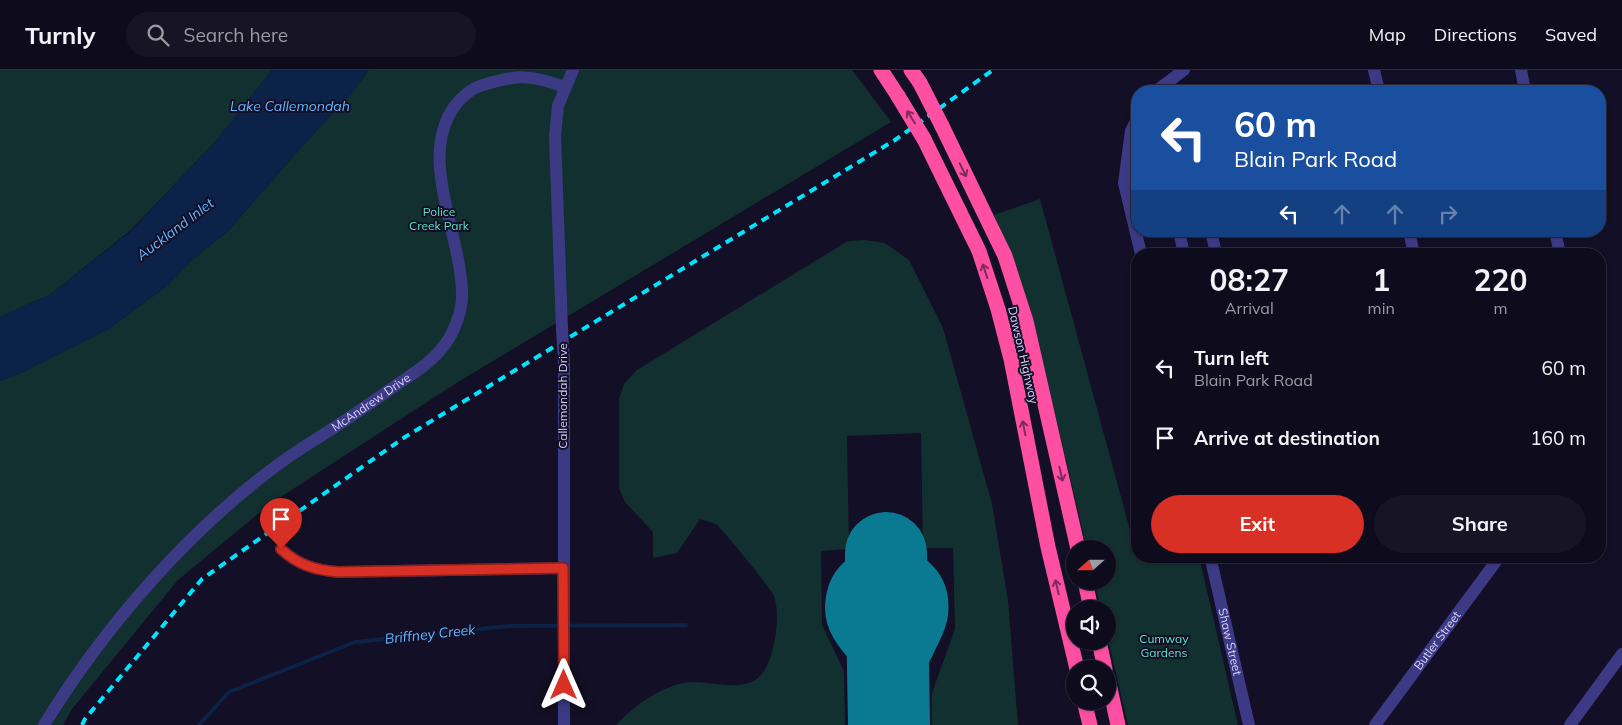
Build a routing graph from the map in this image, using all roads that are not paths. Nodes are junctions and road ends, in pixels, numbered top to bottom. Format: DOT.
graph roads {
  1 [pos="573,70"];
  2 [pos="881,70"];
  3 [pos="911,70"];
  4 [pos="1184,70"];
  5 [pos="1374,70"];
  6 [pos="1521,70"];
  7 [pos="1172,85"];
  8 [pos="1378,85"];
  9 [pos="1524,85"];
  10 [pos="565,87"];
  11 [pos="1131,131"];
  12 [pos="1131,214"];
  13 [pos="1076,540"];
  14 [pos="281,549"];
  15 [pos="1212,563"];
  16 [pos="1495,563"];
  17 [pos="563,568"];
  18 [pos="1622,654"];
  19 [pos="1075,660"];
  20 [pos="1086,710"];
  21 [pos="1115,710"];
  22 [pos="44,725"];
  23 [pos="564,725"];
  24 [pos="1090,725"];
  25 [pos="1118,725"];
  26 [pos="1249,725"];
  27 [pos="1375,725"];
  28 [pos="1570,725"];
  1 -- 10 [label="street, Callemondah Drive"];
  19 -- 2 [label="highway, Dawson Highway, one-way, bridge"];
  3 -- 13 [label="highway, Dawson Highway, one-way, bridge"];
  4 -- 7 [label="street"];
  5 -- 8 [label="street"];
  6 -- 9 [label="street"];
  10 -- 17 [label="street, Callemondah Drive, bridge"];
  10 -- 22 [label="street, McAndrew Drive"];
  11 -- 12 [label="street"];
  14 -- 17 [label="street"];
  15 -- 26 [label="street, Shaw Street"];
  16 -- 27 [label="street, Butler Street"];
  17 -- 23 [label="street, Callemondah Drive"];
  18 -- 28 [label="street"];
  20 -- 24 [label="highway"];
  21 -- 25 [label="highway"];
}
